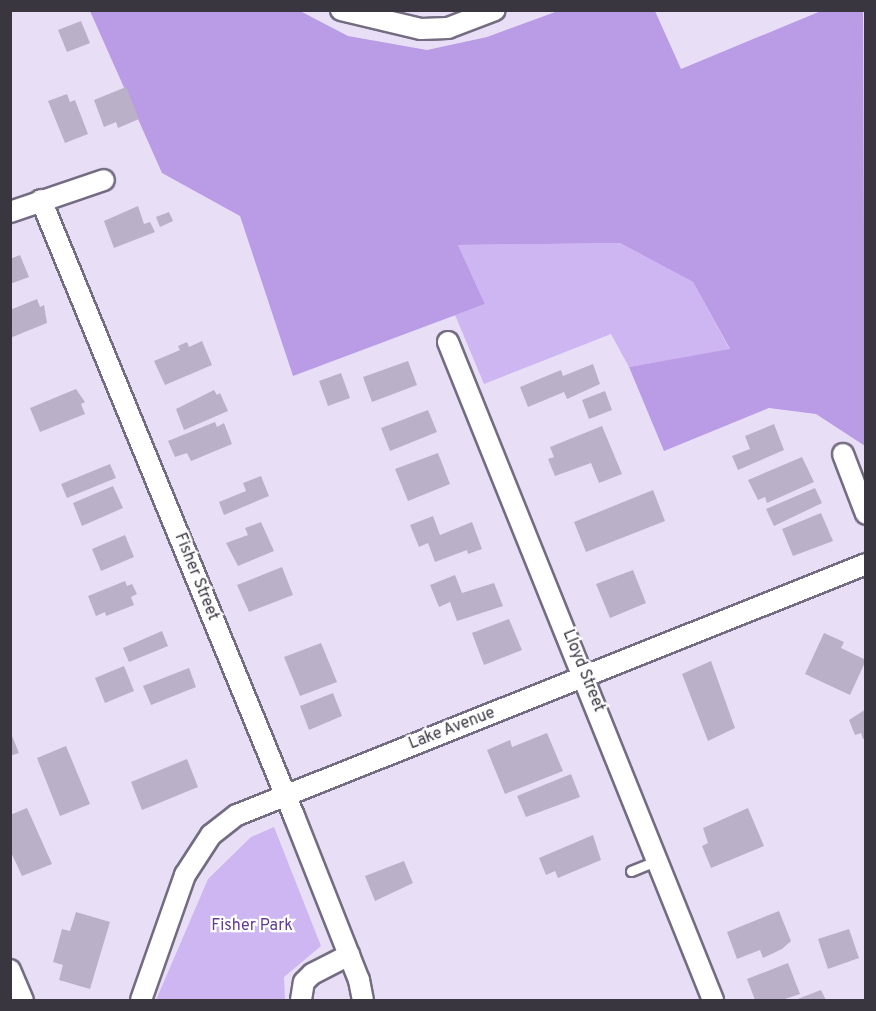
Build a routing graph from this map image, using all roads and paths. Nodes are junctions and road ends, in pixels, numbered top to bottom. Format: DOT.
graph roads {
  1 [pos="495,10"];
  2 [pos="348,13"];
  3 [pos="104,180"];
  4 [pos="41,200"];
  5 [pos="10,212"];
  6 [pos="448,342"];
  7 [pos="843,454"];
  8 [pos="866,514"];
  9 [pos="866,564"];
  10 [pos="586,677"];
  11 [pos="285,795"];
  12 [pos="658,860"];
  13 [pos="631,871"];
  14 [pos="349,955"];
  15 [pos="10,969"];
  16 [pos="23,1000"];
  17 [pos="141,1000"];
  18 [pos="301,1000"];
  19 [pos="363,1000"];
  20 [pos="713,1000"];
  1 -- 2 [label="street"];
  3 -- 4 [label="street"];
  4 -- 5 [label="street"];
  4 -- 11 [label="street, Fisher Street"];
  6 -- 10 [label="street, Lloyd Street"];
  7 -- 8 [label="street"];
  9 -- 10 [label="street, Lake Avenue"];
  10 -- 11 [label="street, Lake Avenue"];
  10 -- 12 [label="street, Lloyd Street"];
  11 -- 14 [label="street, Fisher Street"];
  11 -- 17 [label="street, Lake Avenue"];
  12 -- 13 [label="lane"];
  12 -- 20 [label="street, Lloyd Street"];
  14 -- 18 [label="street"];
  14 -- 19 [label="street, Fisher Street"];
  15 -- 16 [label="street"];
}
